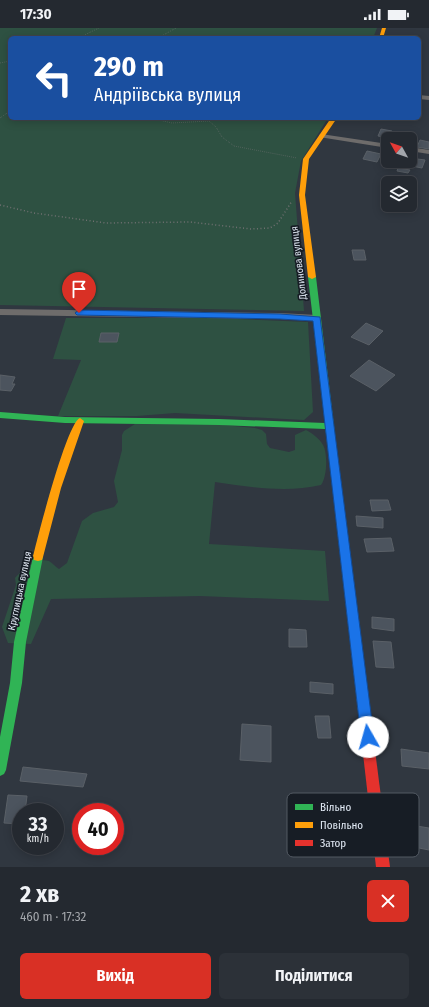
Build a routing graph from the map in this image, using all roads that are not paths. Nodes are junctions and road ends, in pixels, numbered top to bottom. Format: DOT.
graph roads {
  1 [pos="333,120"];
  2 [pos="321,136"];
  3 [pos="381,145"];
  4 [pos="417,150"];
  5 [pos="429,152"];
  6 [pos="0,312"];
  7 [pos="317,318"];
  8 [pos="0,415"];
  9 [pos="80,421"];
  10 [pos="330,426"];
  11 [pos="0,770"];
  12 [pos="374,793"];
  13 [pos="382,857"];
  14 [pos="383,867"];
  1 -- 2 [label="street, Долинова вулиця"];
  2 -- 3 [label="street"];
  2 -- 7 [label="street, Долинова вулиця"];
  4 -- 5 [label="street"];
  6 -- 7 [label="street"];
  7 -- 10 [label="street, Долинова вулиця"];
  8 -- 9 [label="street"];
  9 -- 10 [label="street"];
  9 -- 11 [label="street, Круглицька вулиця"];
  10 -- 12 [label="street, Долинова вулиця"];
  13 -- 14 [label="street, Долинова вулиця"];
}
